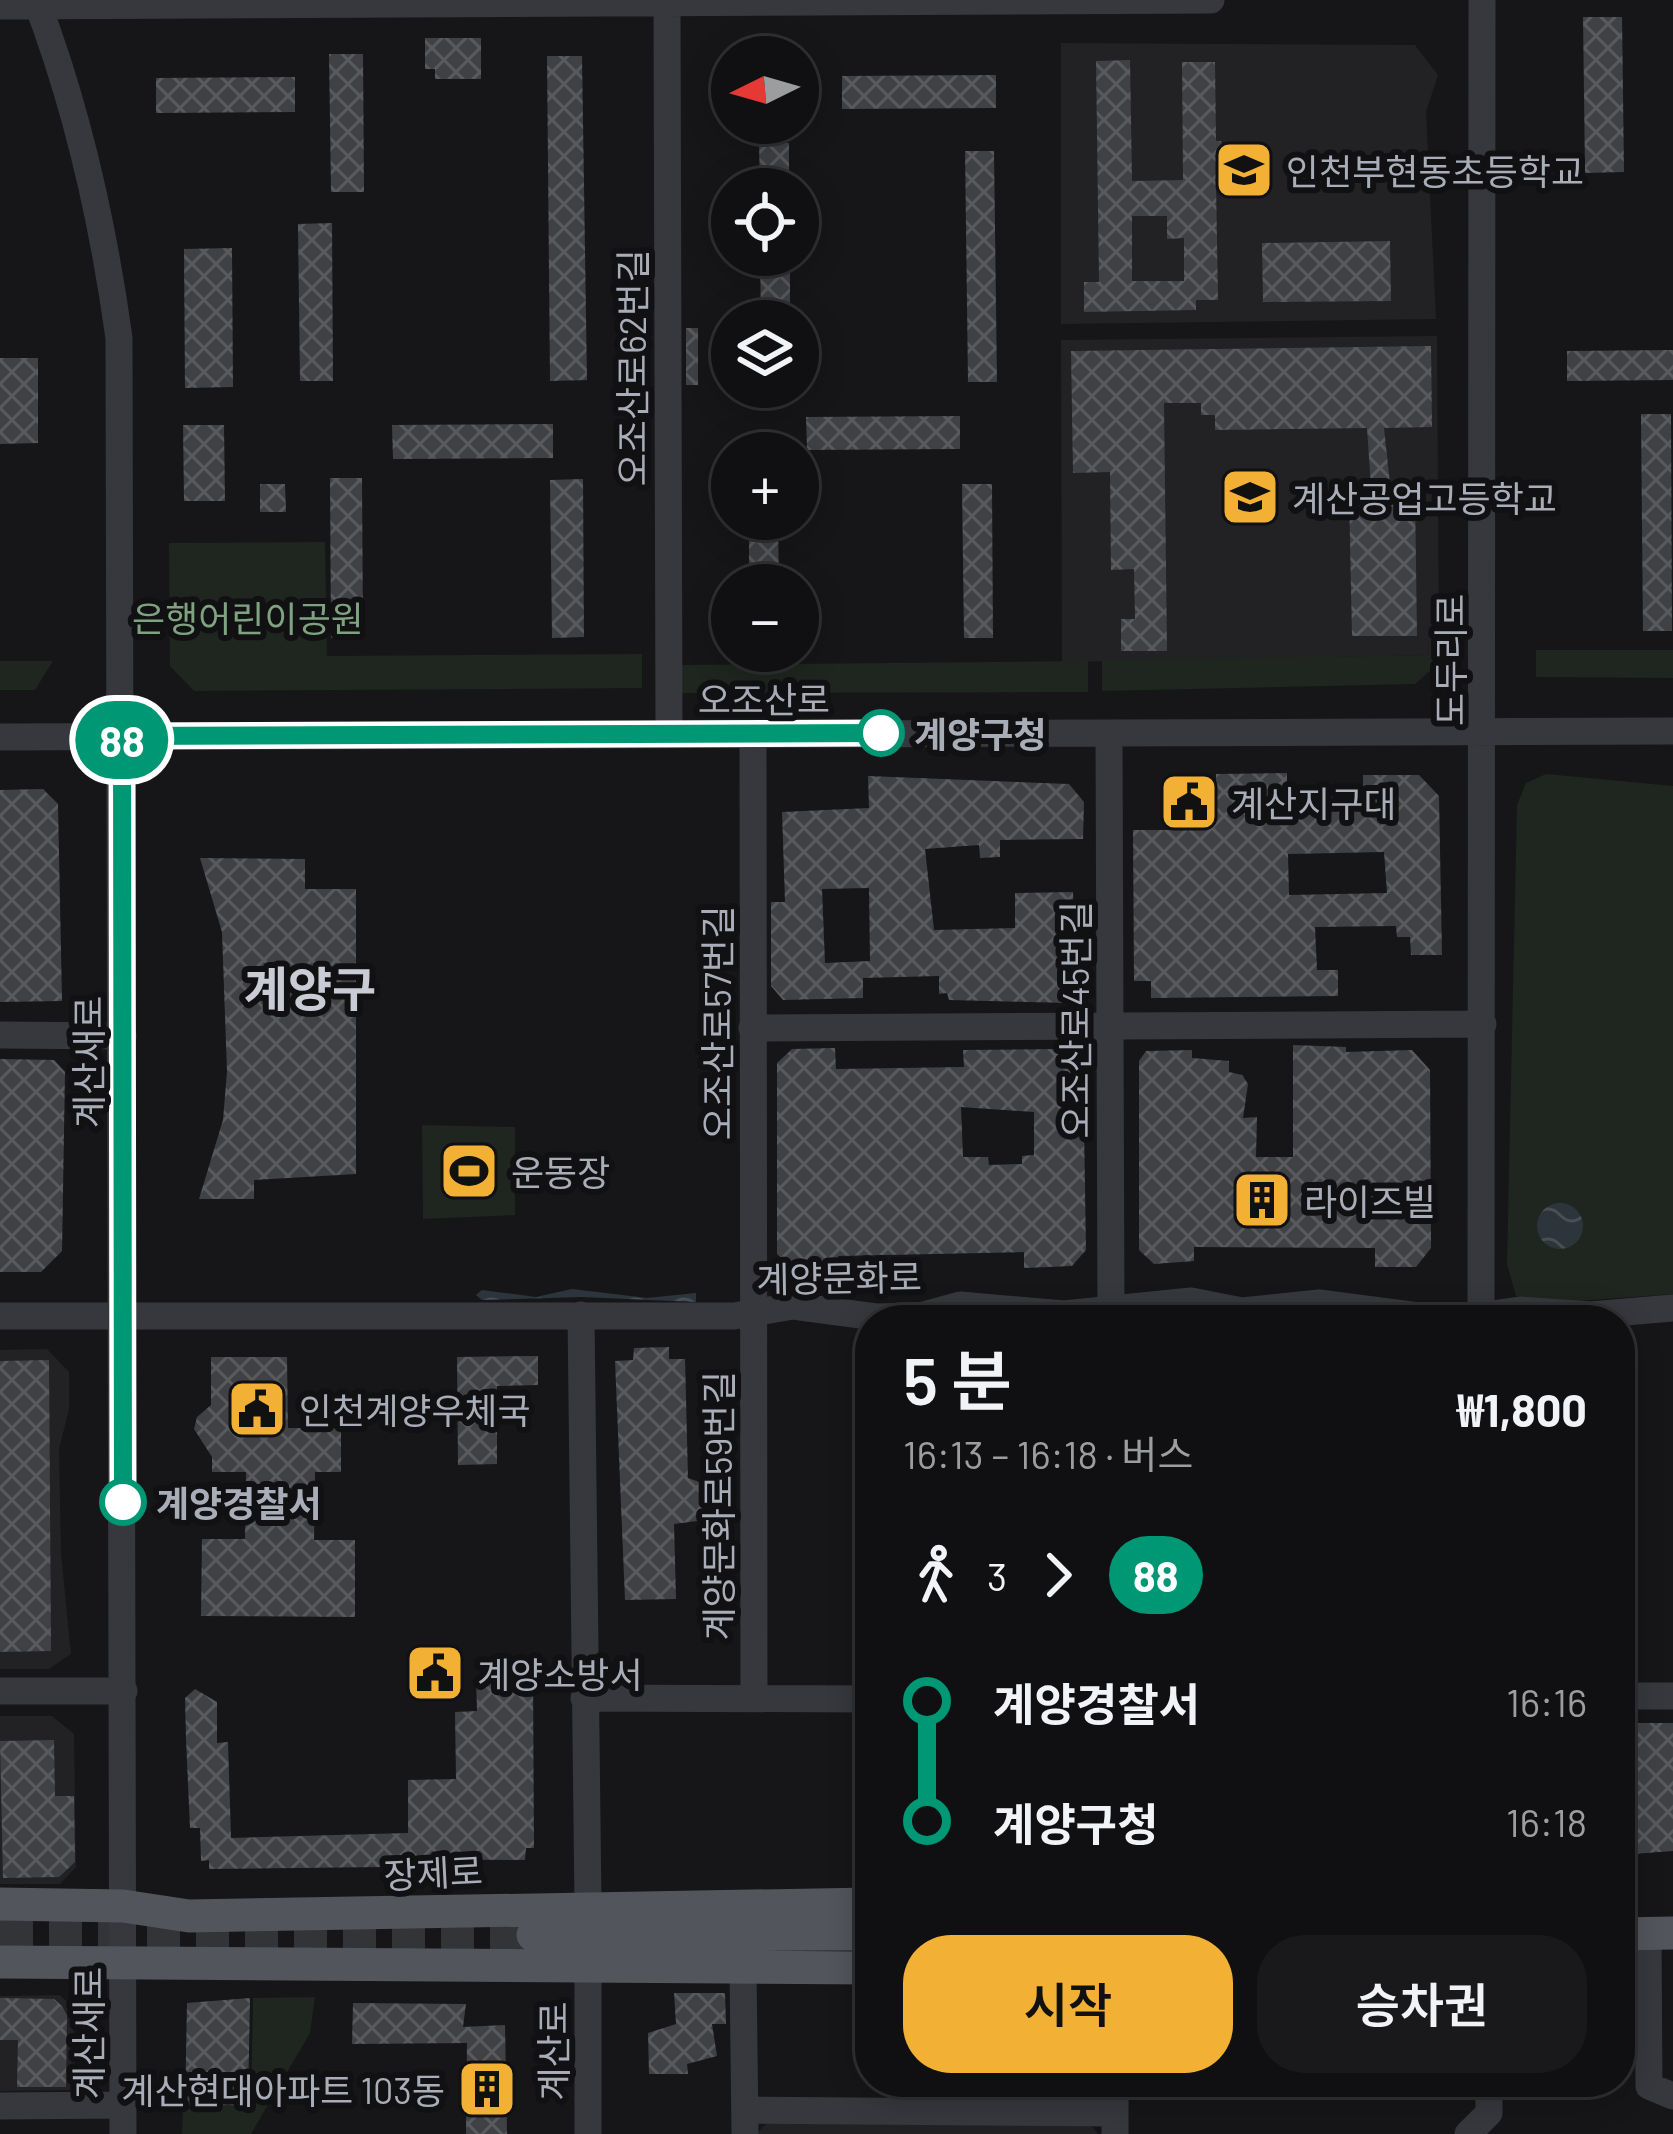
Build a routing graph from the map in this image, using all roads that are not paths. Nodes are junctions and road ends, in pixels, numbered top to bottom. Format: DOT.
graph roads {
  1 [pos="1101,0"];
  2 [pos="1211,0"];
  3 [pos="1481,0"];
  4 [pos="667,2"];
  5 [pos="38,3"];
  6 [pos="0,6"];
  7 [pos="1485,731"];
  8 [pos="1673,731"];
  9 [pos="1109,733"];
  10 [pos="669,734"];
  11 [pos="753,734"];
  12 [pos="0,736"];
  13 [pos="122,736"];
  14 [pos="1483,1024"];
  15 [pos="1110,1026"];
  16 [pos="752,1028"];
  17 [pos="0,1035"];
  18 [pos="123,1036"];
  19 [pos="1111,1305"];
  20 [pos="1164,1305"];
  21 [pos="1211,1305"];
  22 [pos="1481,1305"];
  23 [pos="1673,1308"];
  24 [pos="1635,1310"];
  25 [pos="752,1313"];
  26 [pos="123,1314"];
  27 [pos="855,1314"];
  28 [pos="581,1315"];
  29 [pos="0,1316"];
  30 [pos="124,1690"];
  31 [pos="0,1691"];
  32 [pos="1635,1696"];
  33 [pos="1673,1696"];
  34 [pos="584,1698"];
  35 [pos="754,1699"];
  36 [pos="855,1699"];
  37 [pos="0,1904"];
  38 [pos="855,1904"];
  39 [pos="123,1906"];
  40 [pos="588,1906"];
  41 [pos="465,1909"];
  42 [pos="1647,1933"];
  43 [pos="532,1934"];
  44 [pos="855,1934"];
  45 [pos="0,1962"];
  46 [pos="124,1963"];
  47 [pos="743,1968"];
  48 [pos="855,1968"];
  49 [pos="467,1969"];
  50 [pos="588,1969"];
  51 [pos="1673,2096"];
  52 [pos="1490,2097"];
  53 [pos="0,2106"];
  54 [pos="123,2120"];
  55 [pos="745,2122"];
  56 [pos="1115,2123"];
  57 [pos="588,2134"];
  58 [pos="1468,2134"];
  1 -- 2 [label="street"];
  1 -- 4 [label="street"];
  3 -- 7 [label="street, 도두리로"];
  4 -- 5 [label="street"];
  4 -- 10 [label="street, 오조산로62번길"];
  5 -- 6 [label="street"];
  5 -- 13 [label="street, 계산새로"];
  7 -- 8 [label="street, 오조산로"];
  7 -- 9 [label="street, 오조산로"];
  7 -- 14 [label="street, 도두리로"];
  9 -- 11 [label="street, 오조산로"];
  9 -- 15 [label="street, 오조산로45번길"];
  10 -- 11 [label="street, 오조산로"];
  10 -- 13 [label="street, 오조산로"];
  11 -- 16 [label="street, 오조산로57번길"];
  12 -- 13 [label="street, 오조산로"];
  13 -- 18 [label="street, 계산새로"];
  14 -- 15 [label="street"];
  14 -- 22 [label="street, 도두리로"];
  15 -- 16 [label="street"];
  15 -- 19 [label="street, 오조산로45번길"];
  16 -- 25 [label="street, 오조산로57번길"];
  17 -- 18 [label="street"];
  18 -- 26 [label="street, 계산새로"];
  20 -- 21 [label="street, 계양문화로"];
  23 -- 24 [label="street, 계양문화로"];
  25 -- 27 [label="street, 계양문화로"];
  25 -- 28 [label="street, 계양문화로"];
  25 -- 35 [label="street, 계양문화로59번길"];
  26 -- 28 [label="street, 계양문화로"];
  26 -- 29 [label="street, 계양문화로"];
  26 -- 30 [label="street, 계산새로"];
  28 -- 34 [label="street"];
  30 -- 31 [label="street"];
  30 -- 39 [label="street, 계산새로"];
  32 -- 33 [label="street"];
  34 -- 35 [label="street"];
  34 -- 40 [label="street"];
  35 -- 36 [label="street"];
  37 -- 39 [label="main road, 장제로"];
  38 -- 40 [label="main road, 장제로"];
  39 -- 41 [label="main road, 장제로"];
  39 -- 46 [label="street, 계산새로"];
  40 -- 41 [label="main road, 장제로"];
  41 -- 49 [label="main road"];
  42 -- 51 [label="street"];
  43 -- 44 [label="main road"];
  45 -- 46 [label="main road"];
  46 -- 49 [label="main road"];
  46 -- 54 [label="street, 계산새로"];
  47 -- 48 [label="main road"];
  47 -- 50 [label="main road"];
  47 -- 55 [label="street"];
  49 -- 50 [label="main road"];
  50 -- 57 [label="street, 계산로"];
  52 -- 58 [label="street"];
  53 -- 54 [label="street"];
  55 -- 56 [label="street"];
}
